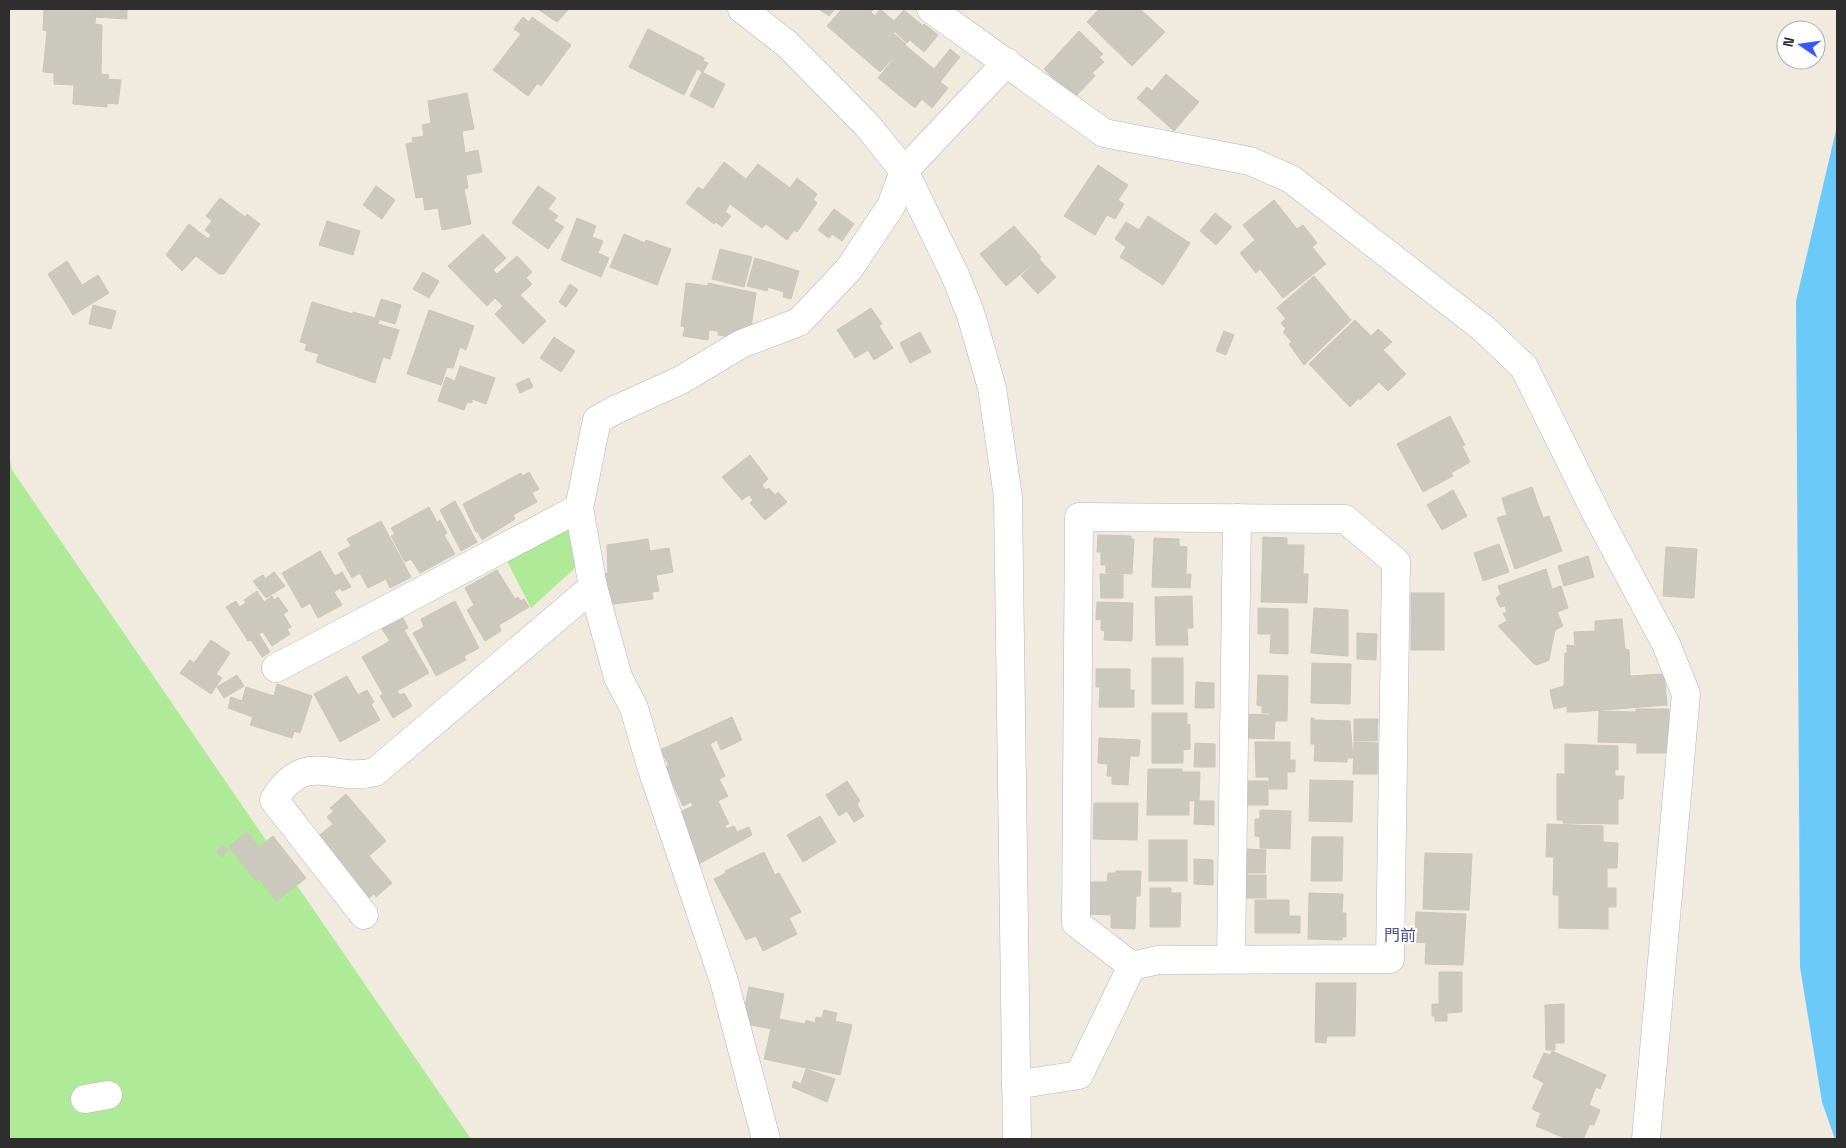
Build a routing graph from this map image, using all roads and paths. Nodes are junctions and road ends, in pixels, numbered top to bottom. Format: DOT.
graph roads {
  1 [pos="742,9"];
  2 [pos="931,9"];
  3 [pos="1007,62"];
  4 [pos="904,172"];
  5 [pos="579,508"];
  6 [pos="1237,518"];
  7 [pos="593,587"];
  8 [pos="276,668"];
  9 [pos="364,914"];
  10 [pos="1231,959"];
  11 [pos="1132,966"];
  12 [pos="1016,1085"];
  13 [pos="766,1139"];
  14 [pos="1017,1139"];
  15 [pos="1646,1139"];
  1 -- 4 [label="street"];
  2 -- 3 [label="street"];
  3 -- 4 [label="street"];
  3 -- 15 [label="street"];
  4 -- 5 [label="street"];
  4 -- 12 [label="street"];
  5 -- 7 [label="street"];
  5 -- 8 [label="street"];
  6 -- 10 [label="street"];
  6 -- 10 [label="street"];
  6 -- 11 [label="street"];
  7 -- 9 [label="street"];
  7 -- 13 [label="street"];
  10 -- 11 [label="street"];
  11 -- 12 [label="street"];
  12 -- 14 [label="street"];
}
